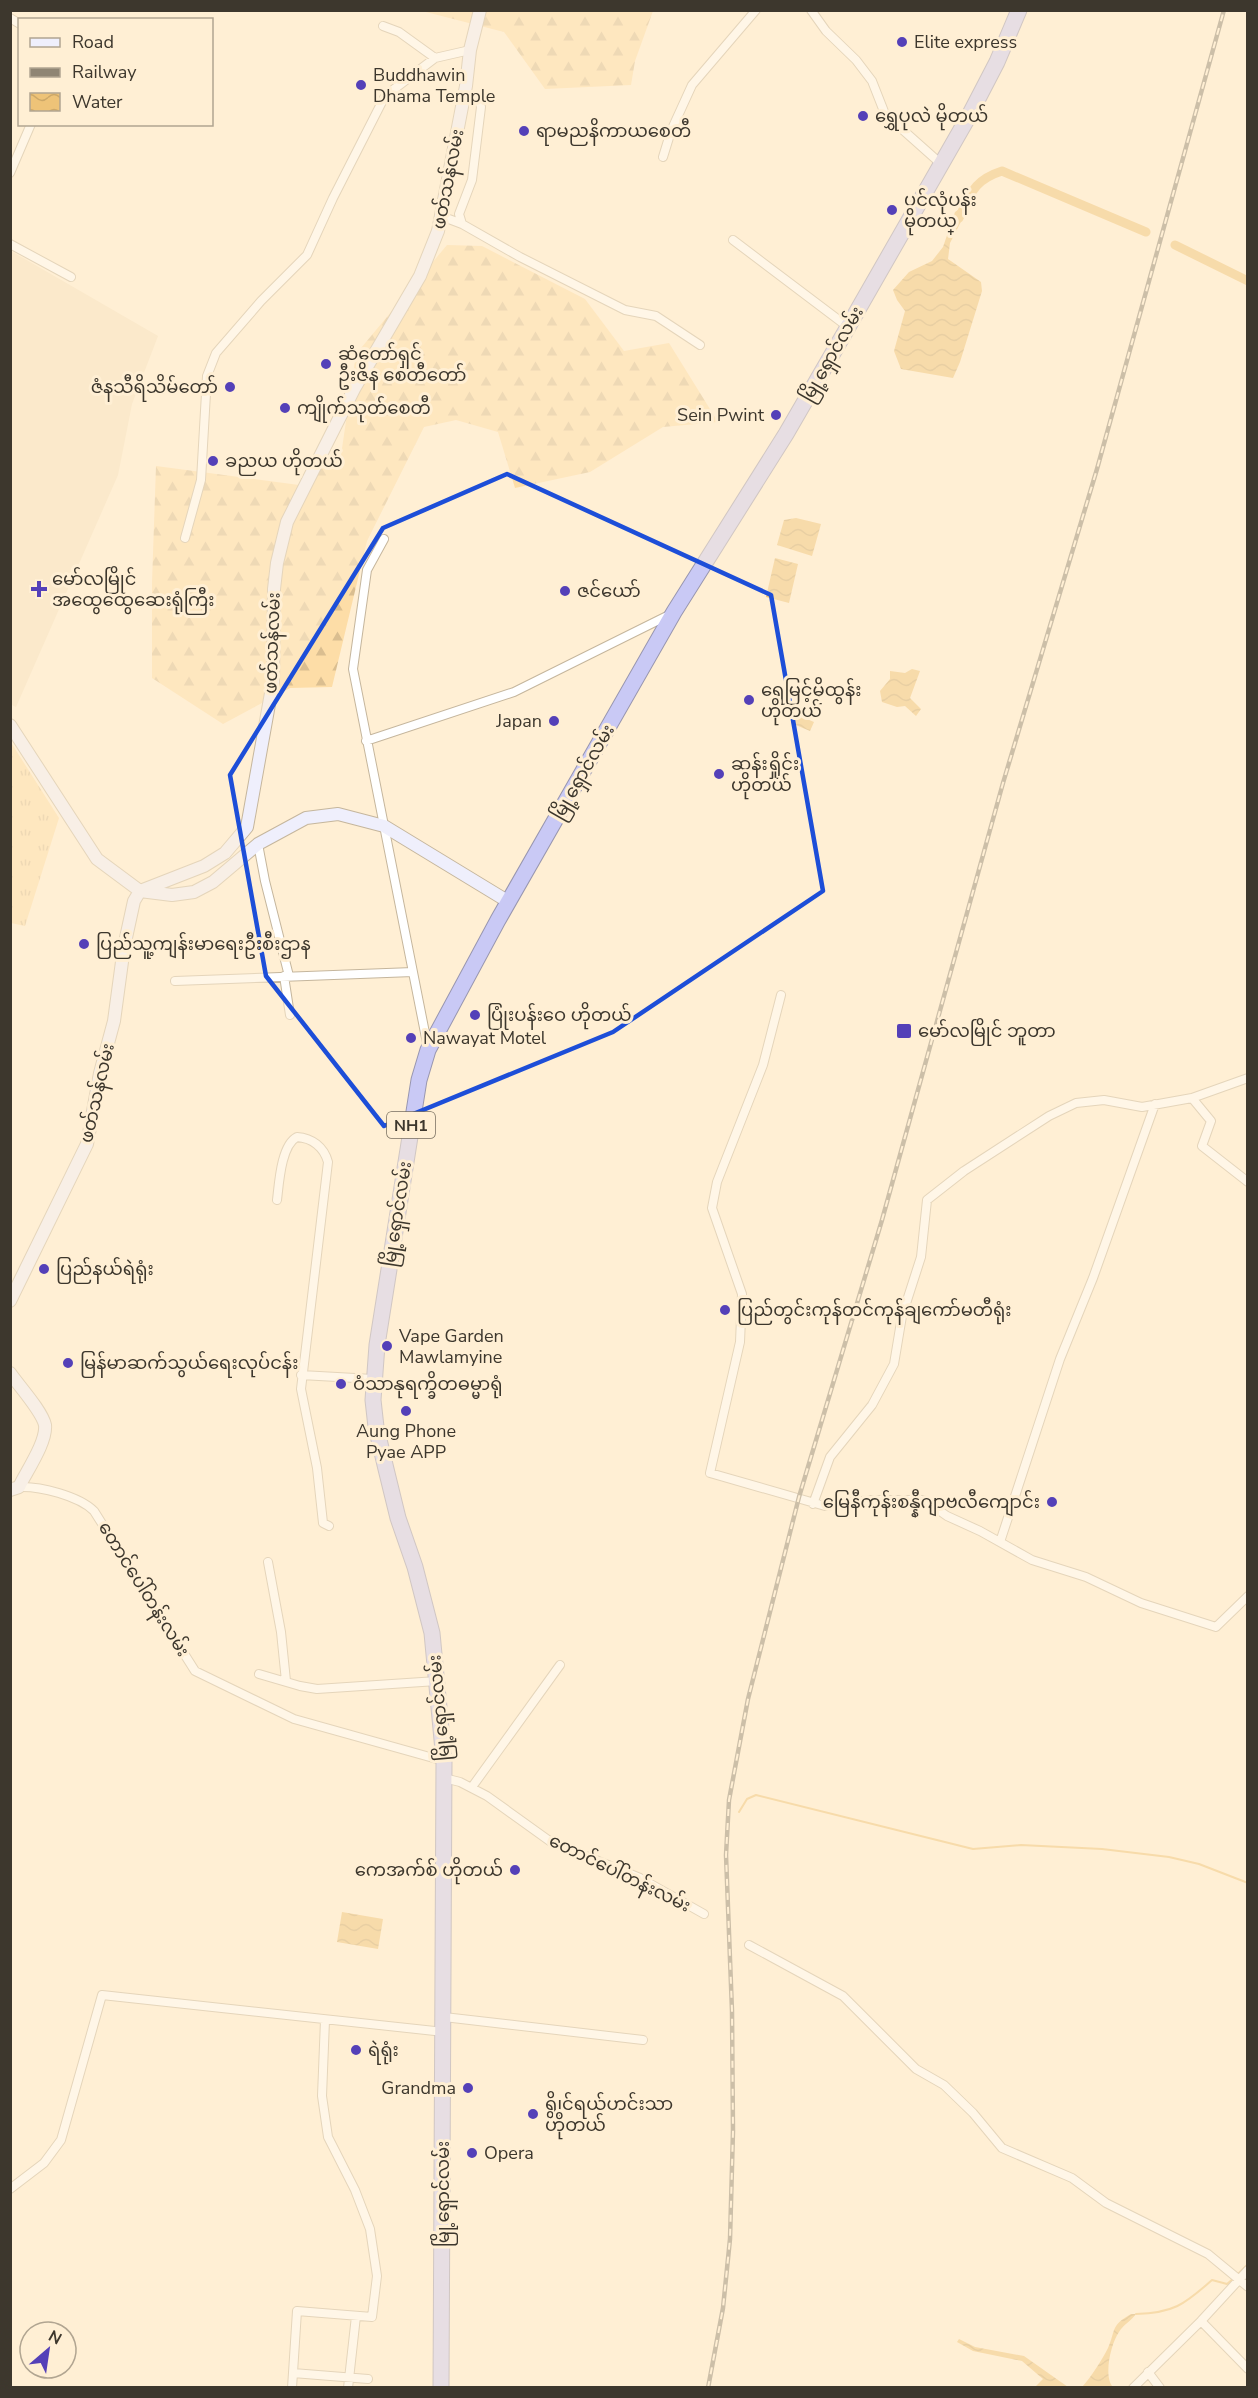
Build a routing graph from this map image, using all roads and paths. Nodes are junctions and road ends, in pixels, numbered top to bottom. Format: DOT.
graph roads {
  1 [pos="480,10"];
  2 [pos="756,10"];
  3 [pos="811,10"];
  4 [pos="1019,10"];
  5 [pos="383,26"];
  6 [pos="470,50"];
  7 [pos="435,58"];
  8 [pos="464,92"];
  9 [pos="30,126"];
  10 [pos="663,157"];
  11 [pos="940,163"];
  12 [pos="10,173"];
  13 [pos="441,216"];
  14 [pos="462,224"];
  15 [pos="733,240"];
  16 [pos="10,244"];
  17 [pos="71,277"];
  18 [pos="848,327"];
  19 [pos="700,345"];
  20 [pos="185,538"];
  21 [pos="384,538"];
  22 [pos="674,612"];
  23 [pos="10,725"];
  24 [pos="366,741"];
  25 [pos="384,825"];
  26 [pos="258,844"];
  27 [pos="140,891"];
  28 [pos="509,903"];
  29 [pos="413,972"];
  30 [pos="287,976"];
  31 [pos="175,981"];
  32 [pos="781,995"];
  33 [pos="290,1015"];
  34 [pos="428,1050"];
  35 [pos="1248,1078"];
  36 [pos="1192,1098"];
  37 [pos="1155,1104"];
  38 [pos="1248,1182"];
  39 [pos="277,1200"];
  40 [pos="10,1301"];
  41 [pos="10,1373"];
  42 [pos="301,1375"];
  43 [pos="374,1379"];
  44 [pos="15,1488"];
  45 [pos="813,1504"];
  46 [pos="329,1526"];
  47 [pos="1000,1542"];
  48 [pos="268,1562"];
  49 [pos="1248,1596"];
  50 [pos="560,1665"];
  51 [pos="259,1674"];
  52 [pos="286,1681"];
  53 [pos="437,1681"];
  54 [pos="444,1761"];
  55 [pos="444,1778"];
  56 [pos="472,1787"];
  57 [pos="704,1914"];
  58 [pos="749,1945"];
  59 [pos="325,2020"];
  60 [pos="444,2025"];
  61 [pos="643,2040"];
  62 [pos="10,2189"];
  63 [pos="1248,2270"];
  64 [pos="1239,2279"];
  65 [pos="1248,2287"];
  66 [pos="356,2316"];
  67 [pos="1201,2321"];
  68 [pos="1248,2369"];
  69 [pos="1148,2372"];
  70 [pos="293,2373"];
  71 [pos="350,2377"];
  72 [pos="368,2379"];
  73 [pos="292,2388"];
  74 [pos="348,2388"];
  75 [pos="441,2388"];
  76 [pos="1133,2388"];
  77 [pos="1160,2388"];
  1 -- 6 [label="street, ဖတ်သန်လမ်း"];
  2 -- 10 [label="street"];
  3 -- 11 [label="street"];
  4 -- 11 [label="highway, မြို့ရှောင်လမ်း / NH1"];
  5 -- 7 [label="street"];
  6 -- 7 [label="street"];
  6 -- 8 [label="street, ဖတ်သန်လမ်း"];
  7 -- 20 [label="street"];
  8 -- 13 [label="street, ဖတ်သန်လမ်း"];
  8 -- 14 [label="street"];
  9 -- 12 [label="street"];
  11 -- 18 [label="highway, မြို့ရှောင်လမ်း / NH1"];
  13 -- 14 [label="street"];
  13 -- 27 [label="street, ဖတ်သန်လမ်း"];
  14 -- 19 [label="street"];
  15 -- 18 [label="street"];
  16 -- 17 [label="street"];
  18 -- 22 [label="highway, မြို့ရှောင်လမ်း / NH1"];
  21 -- 24 [label="street"];
  22 -- 24 [label="street"];
  22 -- 28 [label="highway, မြို့ရှောင်လမ်း / NH1"];
  23 -- 27 [label="street"];
  24 -- 25 [label="street"];
  25 -- 26 [label="street"];
  25 -- 28 [label="street"];
  25 -- 29 [label="street"];
  26 -- 27 [label="street"];
  26 -- 30 [label="street"];
  27 -- 40 [label="street, ဖတ်သန်လမ်း"];
  28 -- 34 [label="highway, မြို့ရှောင်လမ်း / NH1"];
  29 -- 30 [label="street"];
  29 -- 34 [label="street"];
  30 -- 31 [label="street"];
  30 -- 33 [label="street"];
  32 -- 45 [label="street"];
  34 -- 43 [label="highway, မြို့ရှောင်လမ်း / NH1"];
  35 -- 36 [label="street"];
  36 -- 37 [label="street"];
  36 -- 38 [label="street"];
  37 -- 45 [label="street"];
  37 -- 47 [label="street"];
  39 -- 42 [label="street"];
  41 -- 44 [label="street"];
  42 -- 43 [label="street"];
  42 -- 46 [label="street"];
  43 -- 53 [label="highway, မြို့ရှောင်လမ်း / NH1"];
  44 -- 54 [label="street, တောင်ပေါ်တန်းလမ်း"];
  45 -- 47 [label="street"];
  47 -- 49 [label="street"];
  48 -- 52 [label="street"];
  50 -- 56 [label="street"];
  51 -- 52 [label="street"];
  52 -- 53 [label="street"];
  53 -- 54 [label="highway, မြို့ရှောင်လမ်း / NH1"];
  54 -- 55 [label="highway, မြို့ရှောင်လမ်း / NH1"];
  55 -- 56 [label="street, တောင်ပေါ်တန်းလမ်း"];
  55 -- 60 [label="highway, မြို့ရှောင်လမ်း / NH1"];
  56 -- 57 [label="street, တောင်ပေါ်တန်းလမ်း"];
  58 -- 64 [label="street"];
  59 -- 60 [label="street"];
  59 -- 62 [label="street"];
  59 -- 66 [label="street"];
  60 -- 61 [label="street"];
  60 -- 75 [label="highway, မြို့ရှောင်လမ်း / NH1"];
  63 -- 64 [label="street"];
  64 -- 65 [label="street"];
  64 -- 67 [label="street"];
  66 -- 70 [label="street"];
  66 -- 71 [label="street"];
  67 -- 68 [label="street"];
  67 -- 69 [label="street"];
  69 -- 76 [label="street"];
  69 -- 77 [label="street"];
  70 -- 71 [label="street"];
  70 -- 73 [label="street"];
  71 -- 72 [label="street"];
  71 -- 74 [label="street"];
}
